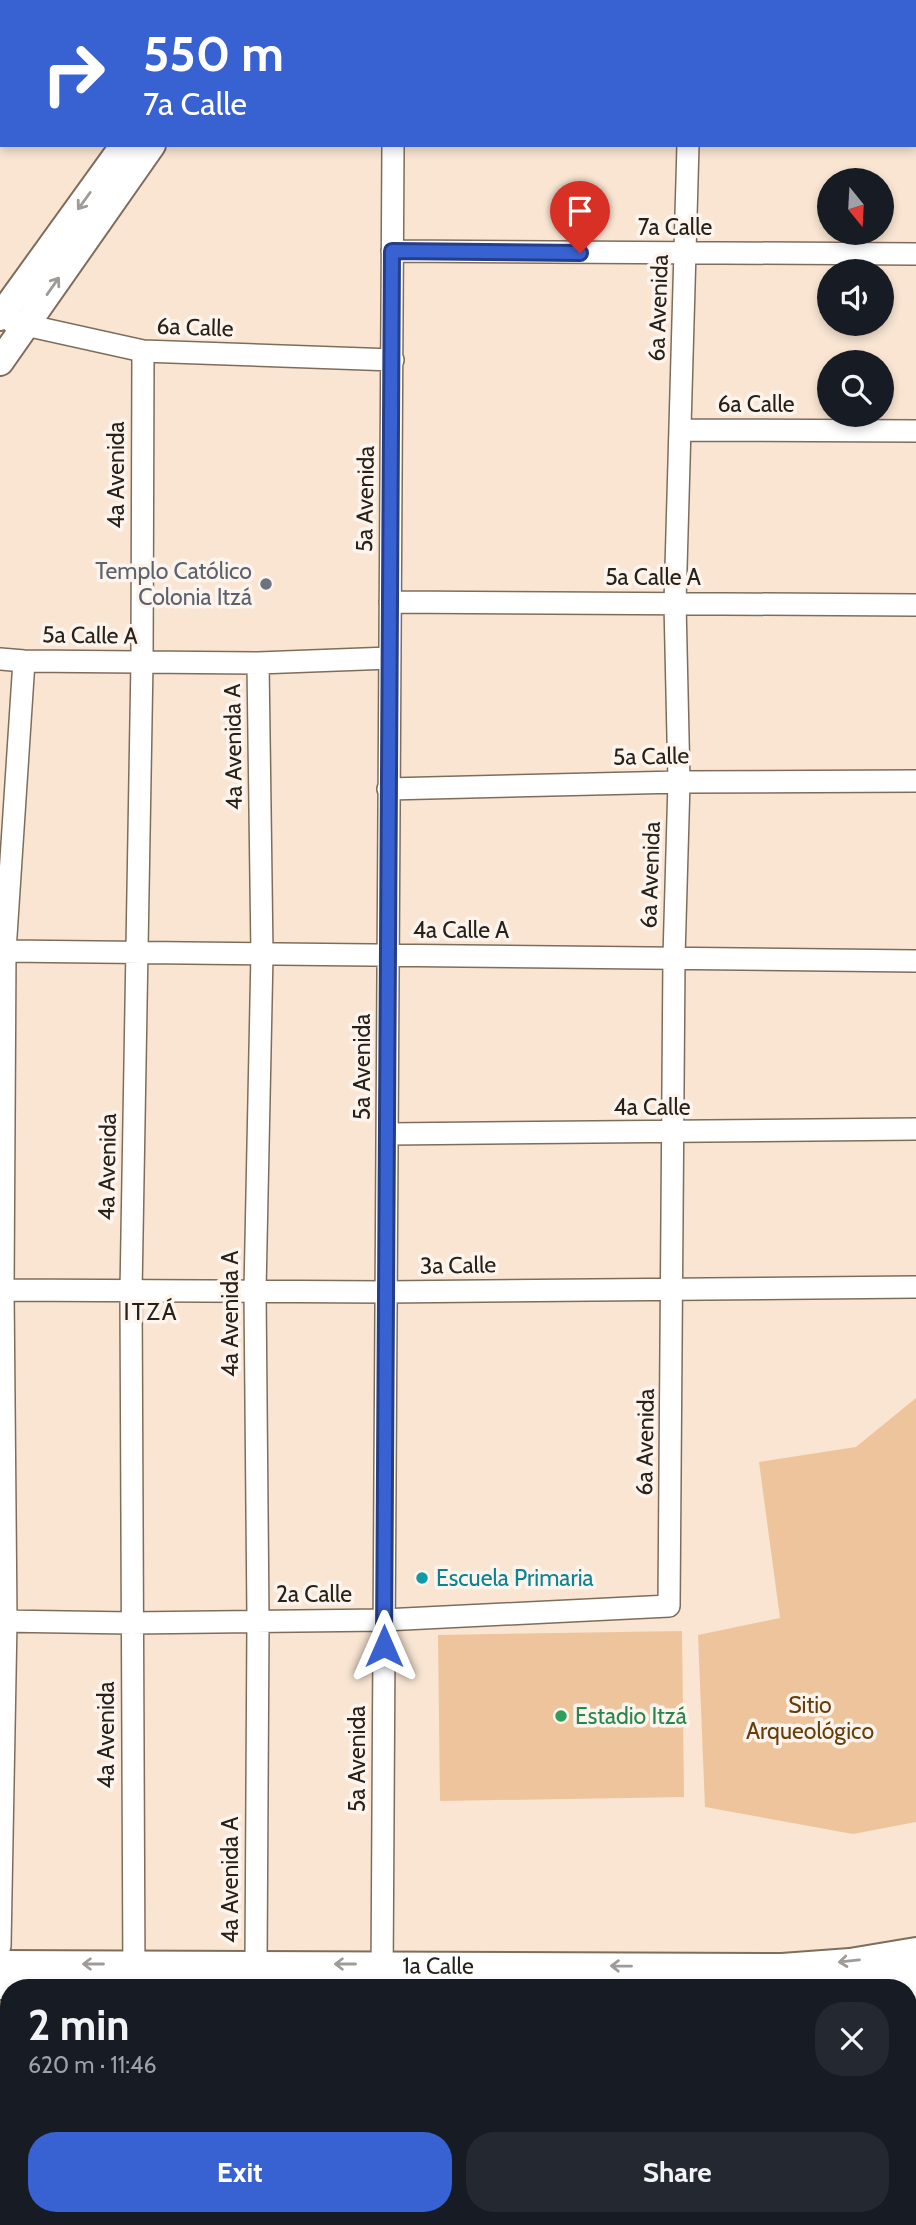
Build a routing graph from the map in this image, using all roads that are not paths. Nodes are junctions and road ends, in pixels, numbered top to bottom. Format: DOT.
graph roads {
  1 [pos="393,147"];
  2 [pos="688,147"];
  3 [pos="131,149"];
  4 [pos="392,251"];
  5 [pos="687,254"];
  6 [pos="916,254"];
  7 [pos="0,317"];
  8 [pos="25,326"];
  9 [pos="143,351"];
  10 [pos="393,360"];
  11 [pos="0,362"];
  12 [pos="680,429"];
  13 [pos="916,431"];
  14 [pos="390,602"];
  15 [pos="675,603"];
  16 [pos="916,605"];
  17 [pos="390,658"];
  18 [pos="0,659"];
  19 [pos="24,661"];
  20 [pos="142,662"];
  21 [pos="258,663"];
  22 [pos="916,781"];
  23 [pos="679,782"];
  24 [pos="388,789"];
  25 [pos="5,951"];
  26 [pos="136,953"];
  27 [pos="262,954"];
  28 [pos="387,956"];
  29 [pos="674,957"];
  30 [pos="916,961"];
  31 [pos="916,1129"];
  32 [pos="674,1133"];
  33 [pos="389,1134"];
  34 [pos="916,1287"];
  35 [pos="673,1289"];
  36 [pos="1,1290"];
  37 [pos="255,1291"];
  38 [pos="131,1292"];
  39 [pos="385,1292"];
  40 [pos="669,1606"];
  41 [pos="258,1620"];
  42 [pos="384,1620"];
  43 [pos="3,1621"];
  44 [pos="131,1623"];
  45 [pos="0,1946"];
  46 [pos="0,1964"];
  47 [pos="256,1964"];
  48 [pos="133,1975"];
  49 [pos="913,1977"];
  50 [pos="85,1979"];
  51 [pos="382,1979"];
  52 [pos="689,1979"];
  1 -- 4 [label="street, 5a Avenida"];
  2 -- 5 [label="street, 6a Avenida"];
  3 -- 7 [label="main road, one-way"];
  8 -- 3 [label="main road, one-way"];
  4 -- 5 [label="street, 7a Calle"];
  4 -- 10 [label="street, 5a Avenida"];
  5 -- 6 [label="street, 7a Calle"];
  5 -- 12 [label="street, 6a Avenida"];
  7 -- 8 [label="street, 6a Calle"];
  8 -- 9 [label="street, 6a Calle"];
  8 -- 11 [label="main road"];
  9 -- 10 [label="street, 6a Calle"];
  9 -- 20 [label="street, 4a Avenida"];
  10 -- 14 [label="street, 5a Avenida"];
  12 -- 13 [label="street, 6a Calle"];
  12 -- 15 [label="street, 6a Avenida"];
  14 -- 15 [label="street, 5a Calle A"];
  14 -- 17 [label="street, 5a Avenida"];
  15 -- 16 [label="street, 5a Calle A"];
  15 -- 23 [label="street, 6a Avenida"];
  17 -- 21 [label="street, 5a Calle A"];
  17 -- 24 [label="street, 5a Avenida"];
  18 -- 19 [label="street, 5a Calle A"];
  19 -- 20 [label="street, 5a Calle A"];
  19 -- 25 [label="street"];
  20 -- 21 [label="street, 5a Calle A"];
  20 -- 26 [label="street, 4a Avenida"];
  21 -- 27 [label="street, 4a Avenida A"];
  22 -- 23 [label="street, 5a Calle"];
  23 -- 24 [label="street, 5a Calle"];
  23 -- 29 [label="street, 6a Avenida"];
  24 -- 28 [label="street, 5a Avenida"];
  25 -- 26 [label="street, 4a Calle A"];
  25 -- 36 [label="street"];
  26 -- 27 [label="street, 4a Calle A"];
  26 -- 38 [label="street, 4a Avenida"];
  27 -- 28 [label="street, 4a Calle A"];
  27 -- 37 [label="street, 4a Avenida A"];
  28 -- 29 [label="street, 4a Calle A"];
  28 -- 33 [label="street, 5a Avenida"];
  29 -- 30 [label="street, 4a Calle A"];
  29 -- 32 [label="street, 6a Avenida"];
  31 -- 32 [label="street, 4a Calle"];
  32 -- 33 [label="street, 4a Calle"];
  32 -- 35 [label="street, 6a Avenida"];
  33 -- 39 [label="street, 5a Avenida"];
  34 -- 35 [label="street, 3a Calle"];
  35 -- 39 [label="street, 3a Calle"];
  35 -- 40 [label="street, 6a Avenida"];
  36 -- 38 [label="street, 3a Calle"];
  36 -- 43 [label="street"];
  37 -- 38 [label="street, 3a Calle"];
  37 -- 39 [label="street, 3a Calle"];
  37 -- 41 [label="street, 4a Avenida A"];
  38 -- 44 [label="street, 4a Avenida"];
  39 -- 42 [label="street, 5a Avenida"];
  40 -- 42 [label="street, 2a Calle"];
  41 -- 42 [label="street, 2a Calle"];
  41 -- 44 [label="street, 2a Calle"];
  41 -- 47 [label="street, 4a Avenida A"];
  42 -- 51 [label="street, 5a Avenida"];
  43 -- 44 [label="street, 2a Calle"];
  43 -- 45 [label="street"];
  44 -- 48 [label="street, 4a Avenida"];
  48 -- 46 [label="main road, 1a Calle, one-way"];
  47 -- 48 [label="main road, 1a Calle"];
  51 -- 47 [label="main road, 1a Calle, one-way"];
  48 -- 50 [label="main road, 1a Calle"];
  48 -- 51 [label="main road, 1a Calle"];
  49 -- 52 [label="main road, 1a Calle, one-way"];
}
